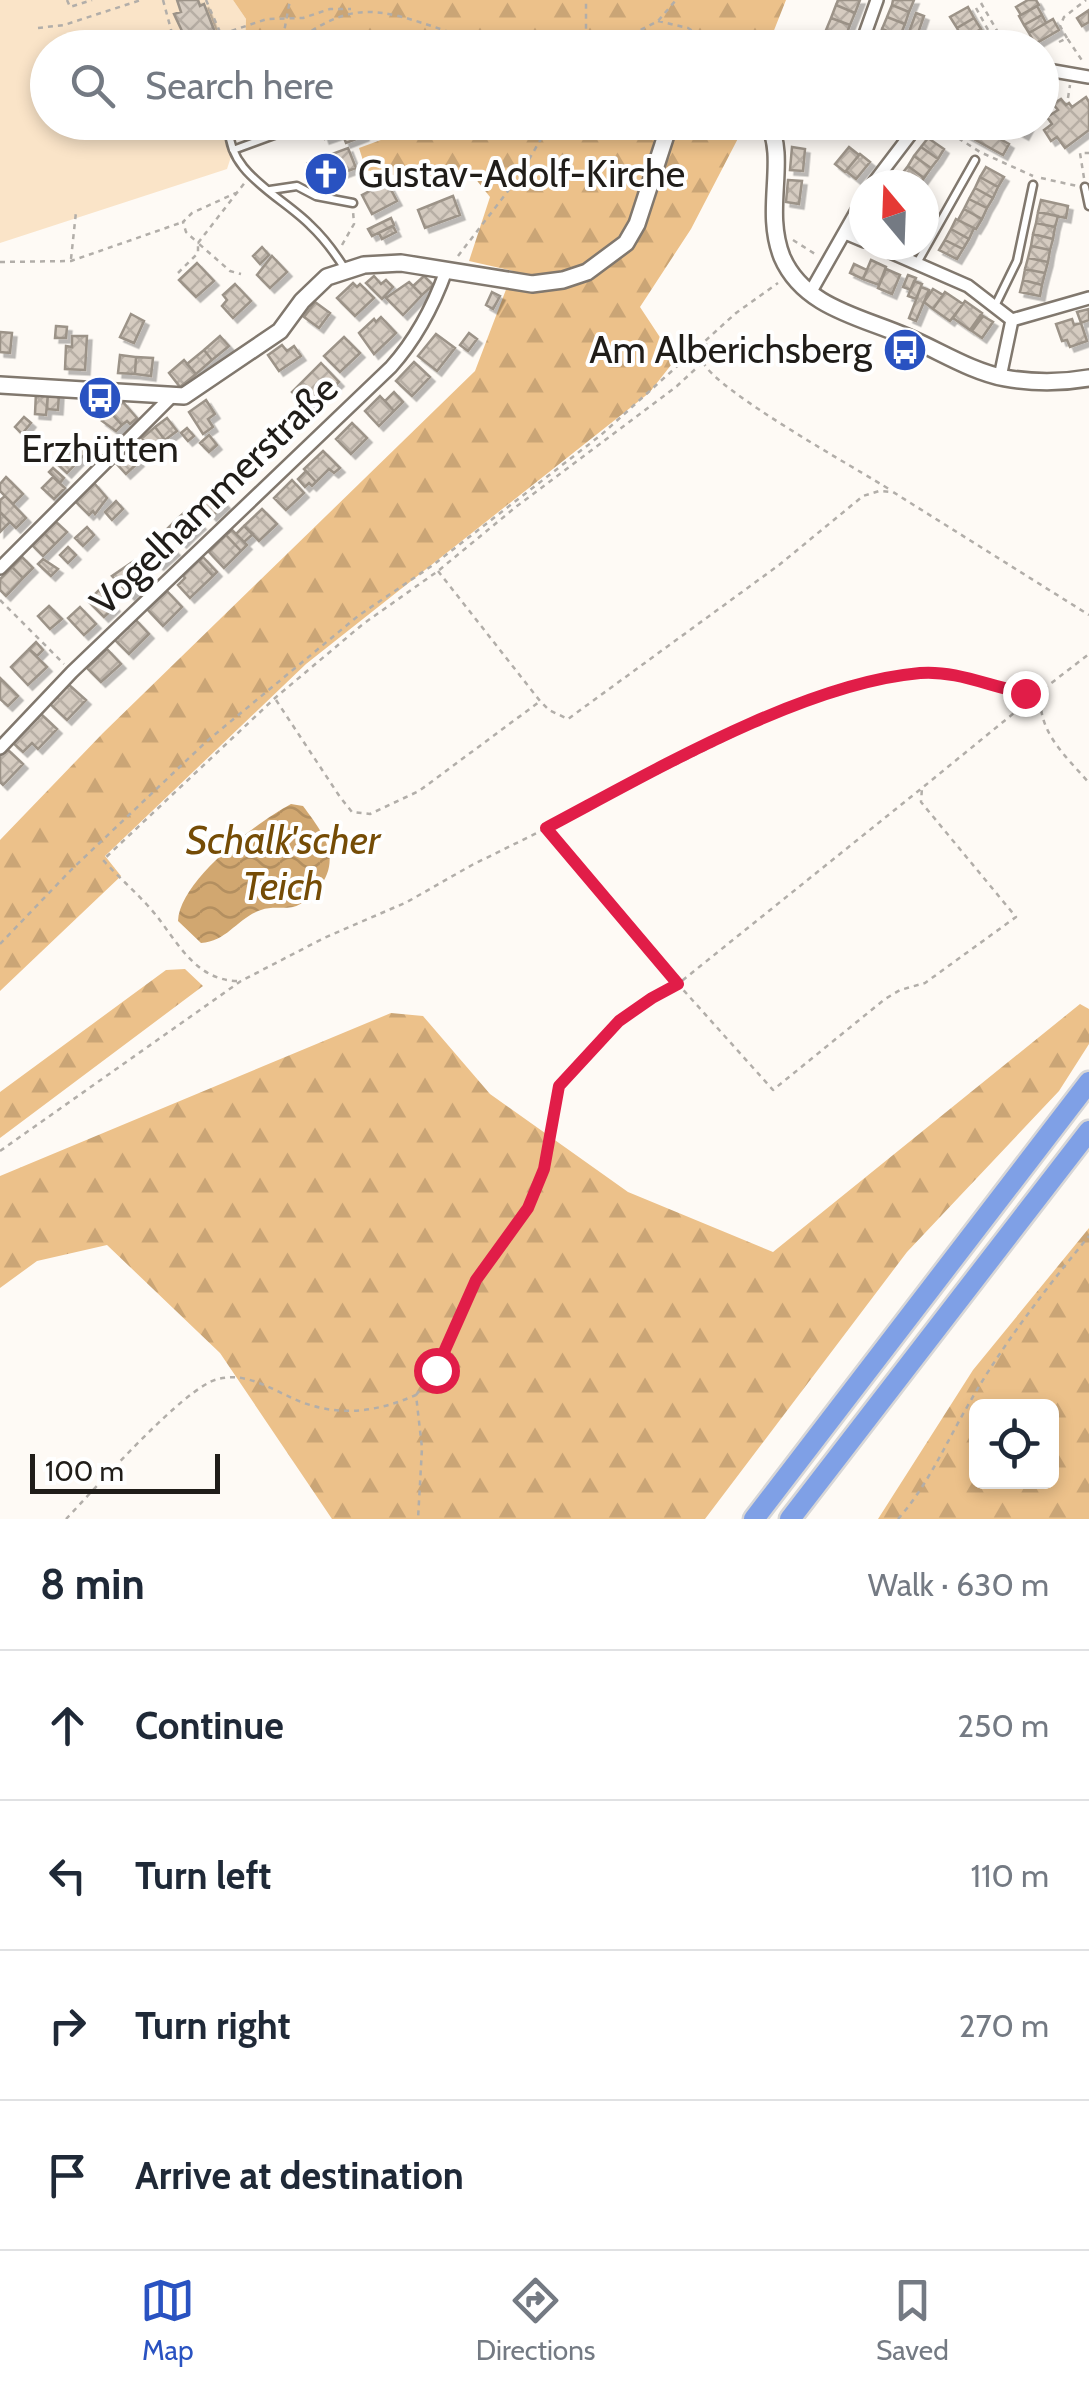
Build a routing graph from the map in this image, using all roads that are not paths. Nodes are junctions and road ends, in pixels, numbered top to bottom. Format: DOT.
graph roads {
  1 [pos="877,0"];
  2 [pos="866,30"];
  3 [pos="1059,71"];
  4 [pos="1089,75"];
  5 [pos="229,140"];
  6 [pos="260,140"];
  7 [pos="667,140"];
  8 [pos="773,140"];
  9 [pos="906,140"];
  10 [pos="233,150"];
  11 [pos="976,160"];
  12 [pos="883,170"];
  13 [pos="1032,185"];
  14 [pos="1085,188"];
  15 [pos="269,190"];
  16 [pos="352,202"];
  17 [pos="1089,206"];
  18 [pos="849,226"];
  19 [pos="845,233"];
  20 [pos="849,235"];
  21 [pos="910,260"];
  22 [pos="917,263"];
  23 [pos="346,270"];
  24 [pos="446,271"];
  25 [pos="810,293"];
  26 [pos="1089,298"];
  27 [pos="995,306"];
  28 [pos="1012,320"];
  29 [pos="1000,376"];
  30 [pos="1089,378"];
  31 [pos="0,385"];
  32 [pos="171,397"];
  33 [pos="0,568"];
  34 [pos="0,748"];
  35 [pos="1089,1082"];
  36 [pos="1089,1131"];
  37 [pos="754,1519"];
  38 [pos="790,1519"];
  1 -- 2 [label="street"];
  3 -- 4 [label="street"];
  5 -- 10 [label="lane"];
  6 -- 10 [label="lane"];
  7 -- 24 [label="street"];
  8 -- 25 [label="street"];
  9 -- 12 [label="street"];
  10 -- 15 [label="lane"];
  11 -- 22 [label="lane"];
  13 -- 27 [label="lane"];
  14 -- 17 [label="lane"];
  15 -- 16 [label="lane"];
  15 -- 23 [label="lane"];
  18 -- 19 [label="street"];
  19 -- 20 [label="street"];
  19 -- 25 [label="street"];
  21 -- 22 [label="street"];
  22 -- 27 [label="street"];
  23 -- 24 [label="street"];
  23 -- 32 [label="street"];
  24 -- 34 [label="street, Vogelhammerstraße"];
  25 -- 29 [label="street"];
  26 -- 28 [label="street"];
  27 -- 28 [label="street"];
  28 -- 29 [label="street"];
  29 -- 30 [label="street"];
  31 -- 32 [label="street"];
  32 -- 33 [label="street"];
  35 -- 37 [label="highway"];
  36 -- 38 [label="highway"];
}
